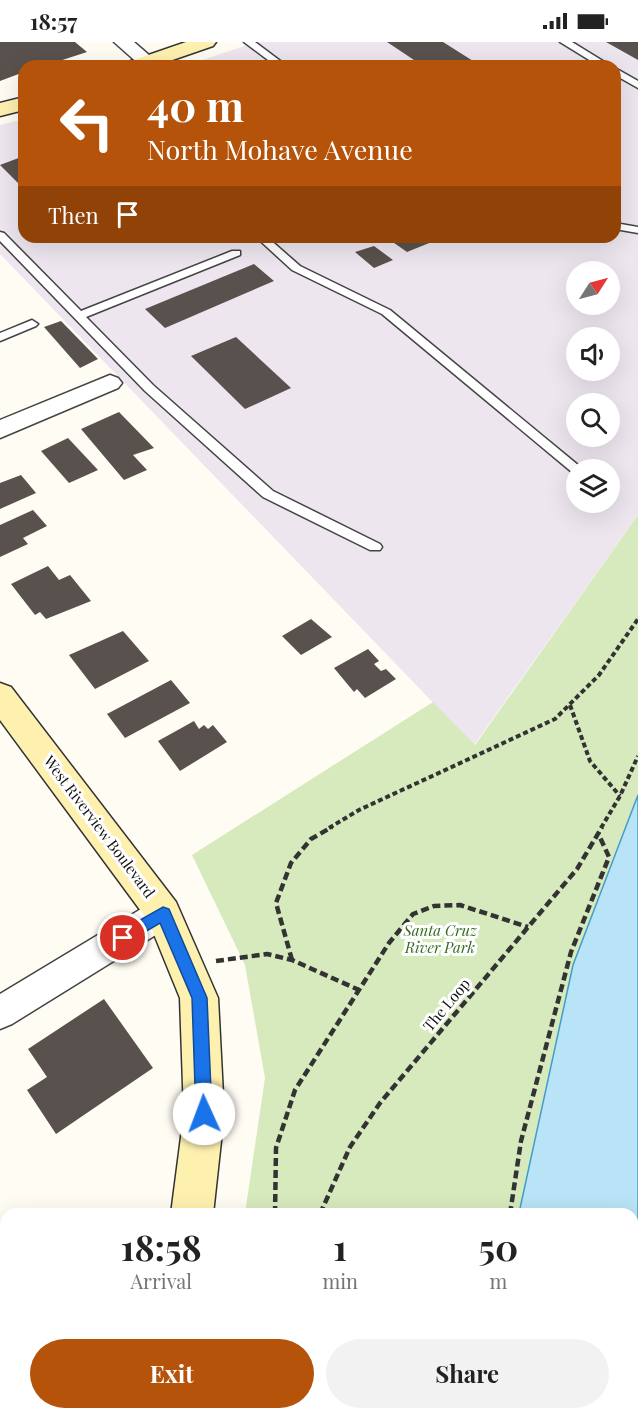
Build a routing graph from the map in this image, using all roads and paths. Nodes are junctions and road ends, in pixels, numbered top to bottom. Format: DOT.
graph roads {
  1 [pos="123,42"];
  2 [pos="207,42"];
  3 [pos="249,42"];
  4 [pos="565,42"];
  5 [pos="138,60"];
  6 [pos="153,60"];
  7 [pos="274,60"];
  8 [pos="596,60"];
  9 [pos="621,75"];
  10 [pos="638,85"];
  11 [pos="18,105"];
  12 [pos="0,110"];
  13 [pos="621,227"];
  14 [pos="638,230"];
  15 [pos="0,235"];
  16 [pos="268,243"];
  17 [pos="236,253"];
  18 [pos="79,316"];
  19 [pos="32,324"];
  20 [pos="0,337"];
  21 [pos="110,383"];
  22 [pos="0,430"];
  23 [pos="566,460"];
  24 [pos="375,547"];
  25 [pos="638,619"];
  26 [pos="0,696"];
  27 [pos="570,705"];
  28 [pos="638,756"];
  29 [pos="620,796"];
  30 [pos="598,833"];
  31 [pos="163,913"];
  32 [pos="528,927"];
  33 [pos="292,960"];
  34 [pos="186,966"];
  35 [pos="359,990"];
  36 [pos="0,1013"];
  37 [pos="193,1208"];
  38 [pos="275,1208"];
  39 [pos="323,1208"];
  40 [pos="511,1208"];
  1 -- 5 [label="street"];
  2 -- 6 [label="street"];
  3 -- 7 [label="lane"];
  4 -- 8 [label="lane"];
  9 -- 10 [label="lane"];
  11 -- 12 [label="street"];
  13 -- 14 [label="lane"];
  15 -- 18 [label="lane"];
  16 -- 23 [label="lane"];
  17 -- 18 [label="lane"];
  18 -- 24 [label="lane"];
  19 -- 20 [label="lane"];
  21 -- 22 [label="street"];
  25 -- 27 [label="path"];
  26 -- 31 [label="street, West Riverview Boulevard"];
  27 -- 29 [label="path"];
  27 -- 33 [label="path"];
  28 -- 29 [label="path, The Loop"];
  29 -- 30 [label="path, The Loop"];
  30 -- 32 [label="path, The Loop"];
  30 -- 40 [label="path"];
  31 -- 34 [label="street, West Riverview Boulevard"];
  31 -- 36 [label="street"];
  32 -- 35 [label="path"];
  32 -- 39 [label="path, The Loop"];
  33 -- 34 [label="path"];
  33 -- 35 [label="path"];
  34 -- 37 [label="street, West Riverview Boulevard"];
  35 -- 38 [label="path"];
}
